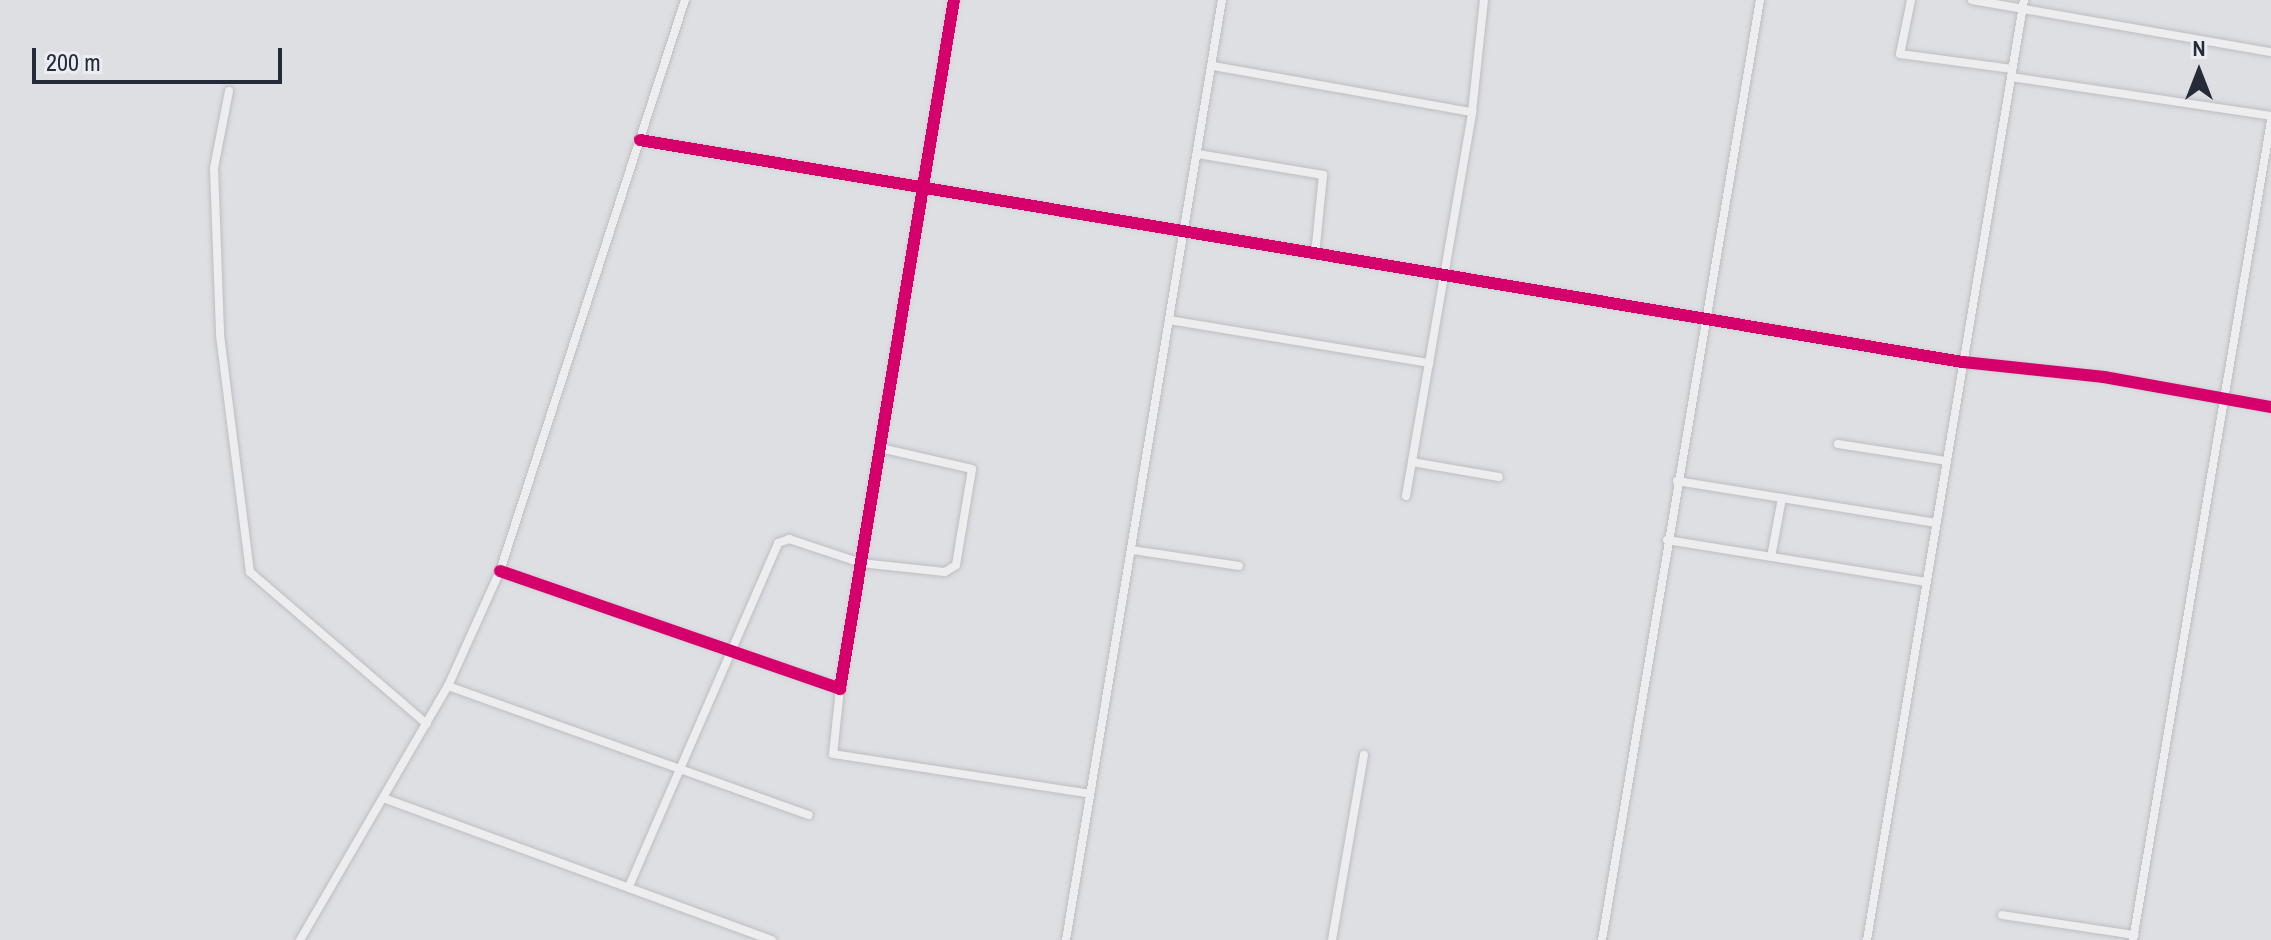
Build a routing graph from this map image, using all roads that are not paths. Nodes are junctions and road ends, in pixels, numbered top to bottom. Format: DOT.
graph roads {
  1 [pos="684,0"];
  2 [pos="954,0"];
  3 [pos="1222,0"];
  4 [pos="1484,0"];
  5 [pos="1760,0"];
  6 [pos="1911,0"];
  7 [pos="1972,0"];
  8 [pos="2024,4"];
  9 [pos="2271,52"];
  10 [pos="1213,66"];
  11 [pos="2012,73"];
  12 [pos="229,91"];
  13 [pos="1472,112"];
  14 [pos="2271,118"];
  15 [pos="640,140"];
  16 [pos="1198,154"];
  17 [pos="923,185"];
  18 [pos="1183,233"];
  19 [pos="1315,255"];
  20 [pos="1446,272"];
  21 [pos="1704,313"];
  22 [pos="1169,320"];
  23 [pos="1963,362"];
  24 [pos="1429,363"];
  25 [pos="2224,399"];
  26 [pos="2271,407"];
  27 [pos="1838,444"];
  28 [pos="880,448"];
  29 [pos="1946,461"];
  30 [pos="1412,462"];
  31 [pos="1499,477"];
  32 [pos="1677,481"];
  33 [pos="1406,496"];
  34 [pos="1782,498"];
  35 [pos="1935,523"];
  36 [pos="1667,540"];
  37 [pos="1132,550"];
  38 [pos="1771,557"];
  39 [pos="861,563"];
  40 [pos="1239,566"];
  41 [pos="500,571"];
  42 [pos="1925,582"];
  43 [pos="730,653"];
  44 [pos="448,686"];
  45 [pos="840,689"];
  46 [pos="427,724"];
  47 [pos="1364,755"];
  48 [pos="681,770"];
  49 [pos="1090,794"];
  50 [pos="386,799"];
  51 [pos="809,815"];
  52 [pos="630,884"];
  53 [pos="2002,915"];
  54 [pos="2133,938"];
  55 [pos="300,940"];
  56 [pos="772,940"];
  57 [pos="1066,940"];
  58 [pos="1332,940"];
  59 [pos="1602,940"];
  60 [pos="1867,940"];
  1 -- 15 [label="street"];
  2 -- 17 [label="street"];
  3 -- 10 [label="street"];
  4 -- 13 [label="street"];
  5 -- 21 [label="street"];
  6 -- 11 [label="street"];
  7 -- 8 [label="street"];
  8 -- 9 [label="street"];
  8 -- 11 [label="street"];
  10 -- 13 [label="street"];
  10 -- 16 [label="street"];
  11 -- 14 [label="street"];
  11 -- 23 [label="street"];
  12 -- 46 [label="street"];
  13 -- 20 [label="street"];
  14 -- 25 [label="street"];
  15 -- 17 [label="street"];
  15 -- 41 [label="street"];
  16 -- 18 [label="street"];
  16 -- 19 [label="street"];
  17 -- 18 [label="street"];
  17 -- 28 [label="street"];
  18 -- 19 [label="street"];
  18 -- 22 [label="street"];
  19 -- 20 [label="street"];
  20 -- 21 [label="street"];
  20 -- 24 [label="street"];
  21 -- 23 [label="street"];
  21 -- 32 [label="street"];
  22 -- 24 [label="street"];
  22 -- 37 [label="street"];
  23 -- 25 [label="street"];
  23 -- 29 [label="street"];
  24 -- 30 [label="street"];
  25 -- 26 [label="street"];
  25 -- 54 [label="street"];
  27 -- 29 [label="street"];
  28 -- 39 [label="street"];
  28 -- 39 [label="street"];
  29 -- 35 [label="street"];
  30 -- 31 [label="street"];
  30 -- 33 [label="street"];
  32 -- 34 [label="street"];
  32 -- 36 [label="street"];
  34 -- 35 [label="street"];
  34 -- 38 [label="street"];
  35 -- 42 [label="street"];
  36 -- 38 [label="street"];
  36 -- 59 [label="street"];
  37 -- 40 [label="street"];
  37 -- 49 [label="street"];
  38 -- 42 [label="street"];
  39 -- 43 [label="street"];
  39 -- 45 [label="street"];
  41 -- 43 [label="street"];
  41 -- 44 [label="street"];
  42 -- 60 [label="street"];
  43 -- 45 [label="street"];
  43 -- 48 [label="street"];
  44 -- 46 [label="street"];
  44 -- 48 [label="street"];
  45 -- 49 [label="street"];
  46 -- 50 [label="street"];
  47 -- 58 [label="street"];
  48 -- 51 [label="street"];
  48 -- 52 [label="street"];
  49 -- 57 [label="street"];
  50 -- 52 [label="street"];
  50 -- 55 [label="street"];
  52 -- 56 [label="street"];
  53 -- 54 [label="street"];
}
